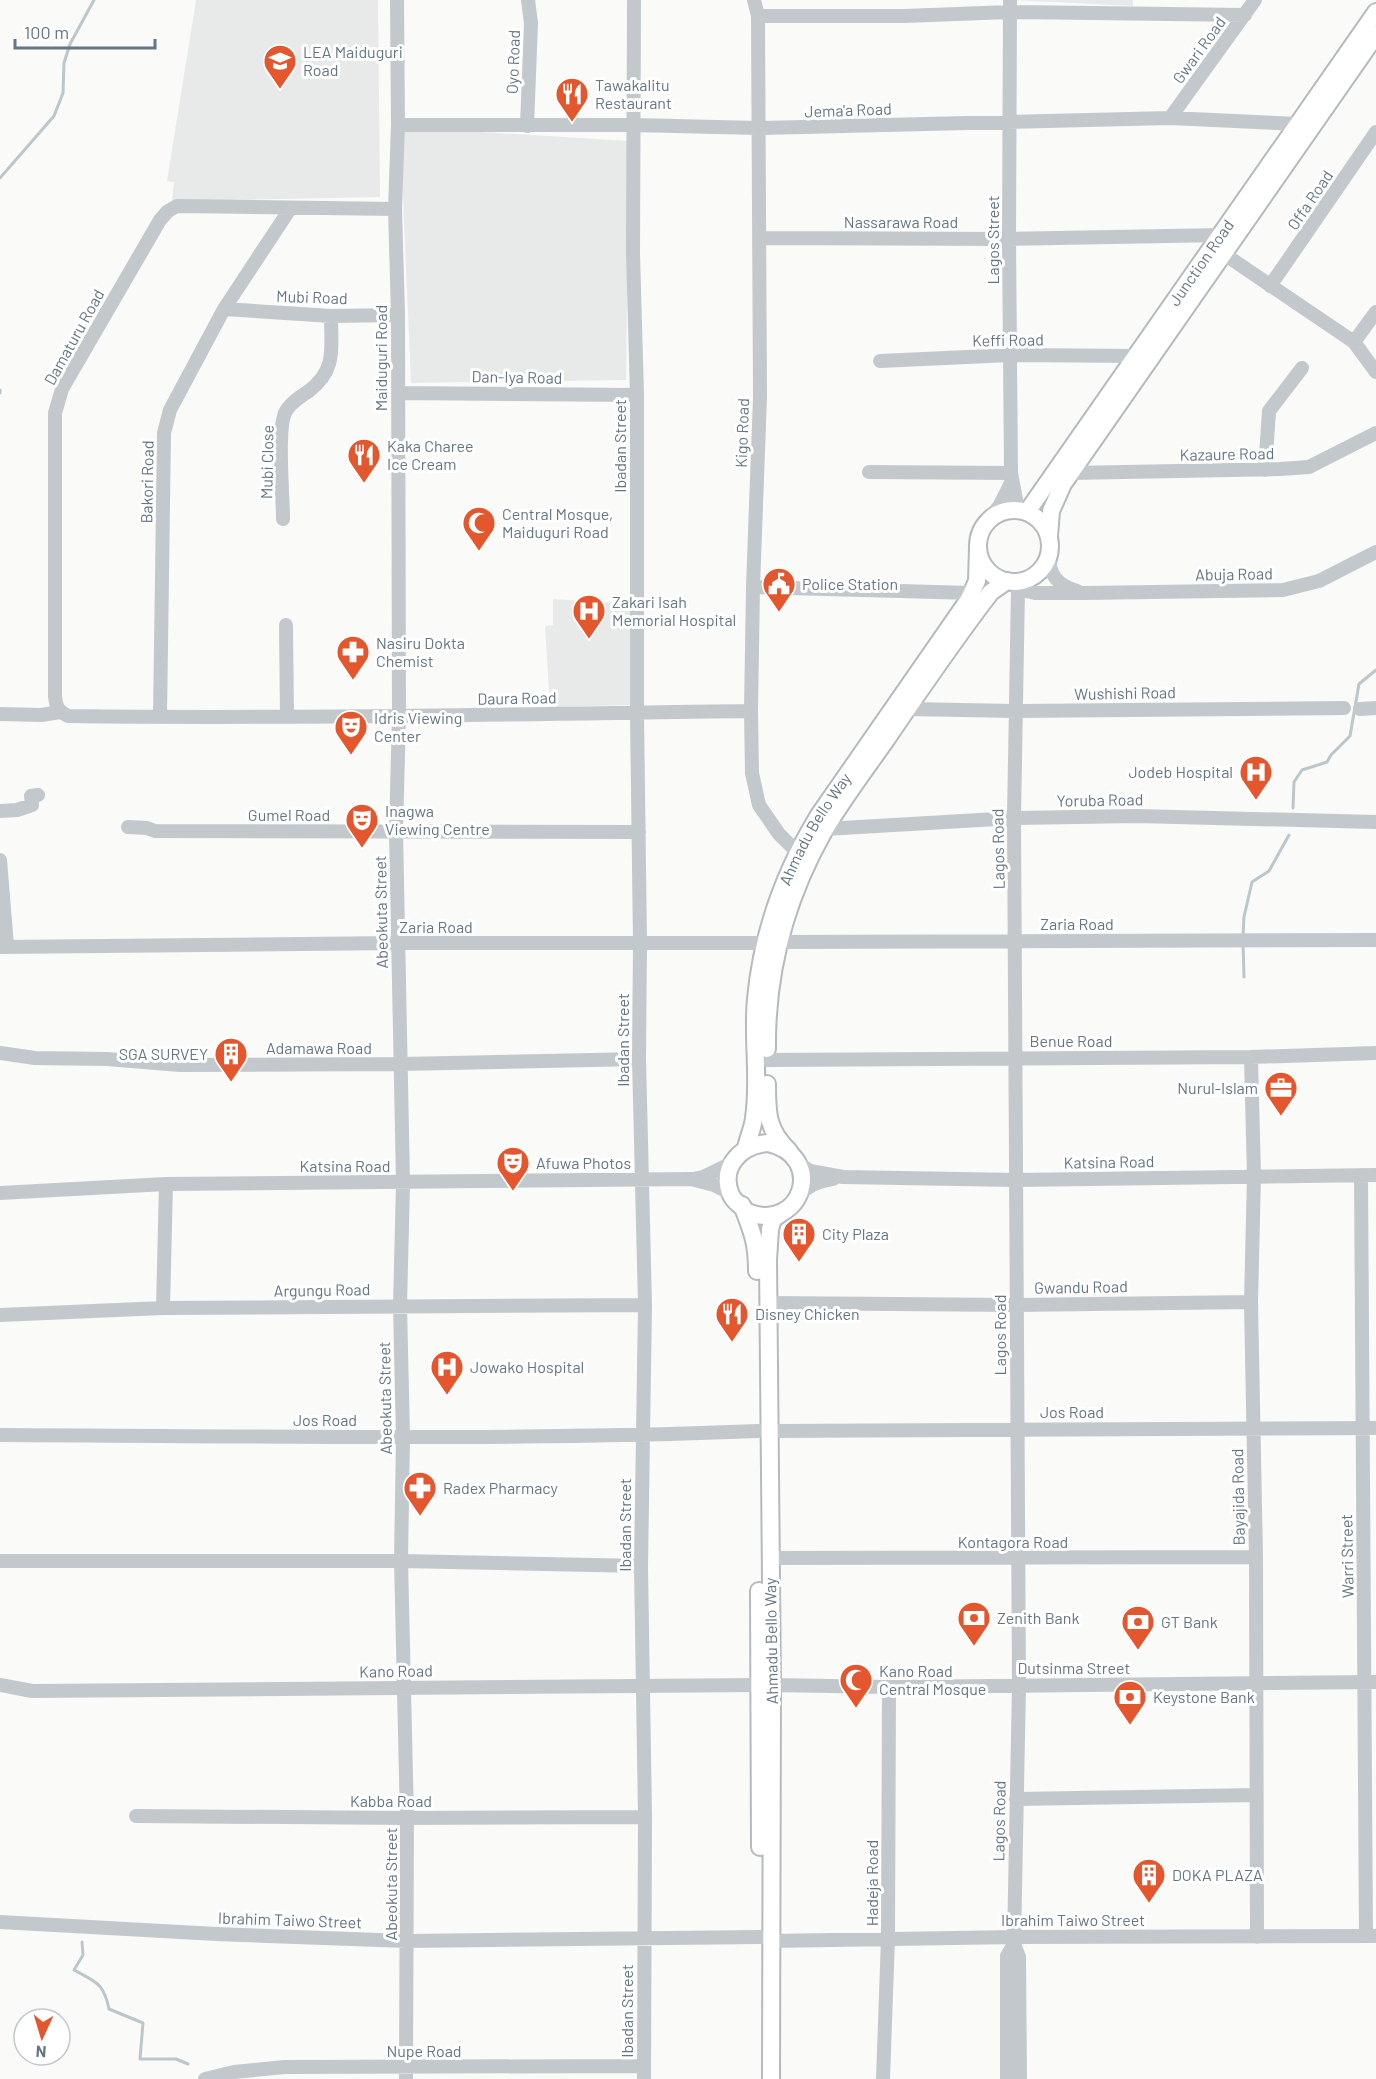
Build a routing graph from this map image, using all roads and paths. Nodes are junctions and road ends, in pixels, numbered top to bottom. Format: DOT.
graph roads {
  1 [pos="397,0"];
  2 [pos="528,0"];
  3 [pos="634,0"];
  4 [pos="754,0"];
  5 [pos="1255,0"];
  6 [pos="1010,6"];
  7 [pos="1376,12"];
  8 [pos="1245,15"];
  9 [pos="758,16"];
  10 [pos="1376,35"];
  11 [pos="1170,118"];
  12 [pos="1010,122"];
  13 [pos="1299,124"];
  14 [pos="398,125"];
  15 [pos="634,125"];
  16 [pos="527,126"];
  17 [pos="758,128"];
  18 [pos="1376,132"];
  19 [pos="290,209"];
  20 [pos="395,209"];
  21 [pos="1222,235"];
  22 [pos="761,238"];
  23 [pos="1009,239"];
  24 [pos="1224,254"];
  25 [pos="1270,286"];
  26 [pos="224,309"];
  27 [pos="1376,312"];
  28 [pos="399,315"];
  29 [pos="332,316"];
  30 [pos="1354,342"];
  31 [pos="1010,356"];
  32 [pos="1137,356"];
  33 [pos="880,361"];
  34 [pos="1302,368"];
  35 [pos="1376,372"];
  36 [pos="398,393"];
  37 [pos="637,395"];
  38 [pos="1376,434"];
  39 [pos="1265,470"];
  40 [pos="869,472"];
  41 [pos="1070,473"];
  42 [pos="1011,477"];
  43 [pos="1022,511"];
  44 [pos="283,519"];
  45 [pos="989,519"];
  46 [pos="1049,536"];
  47 [pos="978,548"];
  48 [pos="1376,552"];
  49 [pos="1049,554"];
  50 [pos="1012,584"];
  51 [pos="753,587"];
  52 [pos="972,593"];
  53 [pos="1084,593"];
  54 [pos="286,625"];
  55 [pos="1344,708"];
  56 [pos="1360,708"];
  57 [pos="1376,708"];
  58 [pos="907,710"];
  59 [pos="751,711"];
  60 [pos="1014,711"];
  61 [pos="637,712"];
  62 [pos="0,714"];
  63 [pos="64,714"];
  64 [pos="287,716"];
  65 [pos="399,716"];
  66 [pos="160,717"];
  67 [pos="38,795"];
  68 [pos="0,811"];
  69 [pos="1014,818"];
  70 [pos="1376,822"];
  71 [pos="128,827"];
  72 [pos="825,829"];
  73 [pos="396,831"];
  74 [pos="639,832"];
  75 [pos="798,853"];
  76 [pos="0,860"];
  77 [pos="1376,940"];
  78 [pos="1016,941"];
  79 [pos="640,943"];
  80 [pos="772,943"];
  81 [pos="397,944"];
  82 [pos="4,947"];
  83 [pos="0,1053"];
  84 [pos="1376,1053"];
  85 [pos="1017,1057"];
  86 [pos="1251,1057"];
  87 [pos="639,1059"];
  88 [pos="767,1060"];
  89 [pos="401,1064"];
  90 [pos="746,1148"];
  91 [pos="793,1156"];
  92 [pos="732,1163"];
  93 [pos="1376,1175"];
  94 [pos="1254,1176"];
  95 [pos="1360,1176"];
  96 [pos="843,1177"];
  97 [pos="642,1179"];
  98 [pos="691,1179"];
  99 [pos="1016,1180"];
  100 [pos="403,1183"];
  101 [pos="166,1184"];
  102 [pos="0,1193"];
  103 [pos="736,1199"];
  104 [pos="791,1206"];
  105 [pos="1251,1302"];
  106 [pos="768,1303"];
  107 [pos="645,1305"];
  108 [pos="1016,1305"];
  109 [pos="400,1306"];
  110 [pos="163,1308"];
  111 [pos="0,1315"];
  112 [pos="1253,1428"];
  113 [pos="1369,1428"];
  114 [pos="1017,1429"];
  115 [pos="763,1431"];
  116 [pos="0,1435"];
  117 [pos="643,1436"];
  118 [pos="403,1437"];
  119 [pos="1256,1557"];
  120 [pos="770,1558"];
  121 [pos="1017,1559"];
  122 [pos="0,1561"];
  123 [pos="400,1561"];
  124 [pos="641,1566"];
  125 [pos="1371,1682"];
  126 [pos="1018,1684"];
  127 [pos="1255,1684"];
  128 [pos="766,1685"];
  129 [pos="6,1686"];
  130 [pos="643,1686"];
  131 [pos="405,1687"];
  132 [pos="889,1687"];
  133 [pos="1256,1796"];
  134 [pos="1016,1799"];
  135 [pos="136,1816"];
  136 [pos="645,1817"];
  137 [pos="407,1818"];
  138 [pos="0,1922"];
  139 [pos="1371,1936"];
  140 [pos="1257,1937"];
  141 [pos="644,1938"];
  142 [pos="888,1938"];
  143 [pos="765,1939"];
  144 [pos="1014,1940"];
  145 [pos="407,1941"];
  146 [pos="407,2073"];
  147 [pos="644,2073"];
  148 [pos="207,2078"];
  149 [pos="760,2079"];
  150 [pos="771,2079"];
  151 [pos="884,2079"];
  152 [pos="1007,2079"];
  153 [pos="1020,2079"];
  1 -- 14 [label="street, Maiduguri Road"];
  2 -- 16 [label="street, Oyo Road"];
  3 -- 15 [label="street, Ibadan Street"];
  4 -- 9 [label="street, Kigo Road"];
  5 -- 8 [label="street, Gwari Road"];
  6 -- 8 [label="street"];
  6 -- 9 [label="street"];
  6 -- 12 [label="street, Lagos Street"];
  7 -- 13 [label="main road, Junction Road"];
  8 -- 11 [label="street, Gwari Road"];
  9 -- 17 [label="street, Kigo Road"];
  10 -- 24 [label="main road, Junction Road"];
  11 -- 12 [label="street, Jema'a Road"];
  11 -- 13 [label="street, Jema'a Road"];
  12 -- 17 [label="street, Jema'a Road"];
  12 -- 23 [label="street, Lagos Street"];
  13 -- 21 [label="main road, Junction Road"];
  14 -- 16 [label="street, Jema'a Road"];
  14 -- 20 [label="street, Maiduguri Road"];
  15 -- 16 [label="street, Jema'a Road"];
  15 -- 17 [label="street, Jema'a Road"];
  15 -- 37 [label="street, Ibadan Street"];
  17 -- 22 [label="street, Kigo Road"];
  18 -- 25 [label="street, Offa Road"];
  19 -- 20 [label="street, Damaturu Road"];
  19 -- 26 [label="street, Bakori Road"];
  19 -- 63 [label="street, Damaturu Road"];
  20 -- 28 [label="street, Maiduguri Road"];
  21 -- 23 [label="street, Nassarawa Road"];
  21 -- 32 [label="main road, Junction Road"];
  22 -- 23 [label="street, Nassarawa Road"];
  22 -- 51 [label="street, Kigo Road"];
  23 -- 31 [label="street, Lagos Street"];
  24 -- 25 [label="street"];
  24 -- 41 [label="main road, Junction Road"];
  25 -- 30 [label="street"];
  26 -- 29 [label="street, Mubi Road"];
  26 -- 66 [label="street, Bakori Road"];
  27 -- 30 [label="street"];
  28 -- 29 [label="street, Mubi Road"];
  28 -- 36 [label="street, Maiduguri Road"];
  29 -- 44 [label="street, Mubi Close"];
  30 -- 35 [label="street"];
  31 -- 32 [label="street, Keffi Road"];
  31 -- 33 [label="street, Keffi Road"];
  31 -- 42 [label="street, Lagos Street"];
  32 -- 43 [label="main road, Junction Road"];
  34 -- 39 [label="street"];
  36 -- 37 [label="street, Dan-Iya Road"];
  36 -- 65 [label="street, Maiduguri Road"];
  37 -- 61 [label="street, Ibadan Street"];
  38 -- 39 [label="street, Kazaure Road"];
  39 -- 41 [label="street, Kazaure Road"];
  40 -- 42 [label="street"];
  41 -- 46 [label="main road, Junction Road"];
  42 -- 43 [label="street, Lagos Street"];
  42 -- 45 [label="street, Lagos Street"];
  43 -- 45 [label="main road"];
  43 -- 46 [label="main road"];
  45 -- 47 [label="main road"];
  46 -- 49 [label="main road"];
  47 -- 50 [label="main road"];
  47 -- 52 [label="main road, Ahmadu Bello Way"];
  48 -- 53 [label="street, Abuja Road"];
  49 -- 50 [label="main road"];
  49 -- 53 [label="street, Abuja Road"];
  50 -- 53 [label="street, Abuja Road"];
  50 -- 58 [label="main road, Ahmadu Bello Way"];
  50 -- 60 [label="street, Lagos Road"];
  51 -- 52 [label="street"];
  51 -- 59 [label="street, Kigo Road"];
  52 -- 75 [label="main road, Ahmadu Bello Way"];
  54 -- 64 [label="street"];
  55 -- 60 [label="street, Wushishi Road"];
  56 -- 57 [label="street"];
  58 -- 60 [label="street, Wushishi Road"];
  58 -- 72 [label="main road, Ahmadu Bello Way"];
  59 -- 61 [label="street, Daura Road"];
  59 -- 75 [label="street, Kigo Road"];
  60 -- 69 [label="street, Lagos Road"];
  61 -- 65 [label="street, Daura Road"];
  61 -- 74 [label="street, Ibadan Street"];
  62 -- 63 [label="street, Daura Road"];
  63 -- 66 [label="street, Daura Road"];
  64 -- 65 [label="street, Daura Road"];
  64 -- 66 [label="street, Daura Road"];
  65 -- 73 [label="street, Abeokuta Street"];
  67 -- 68 [label="street"];
  69 -- 70 [label="street, Yoruba Road"];
  69 -- 72 [label="street, Yoruba Road"];
  69 -- 78 [label="street, Lagos Road"];
  71 -- 73 [label="street, Gumel Road"];
  72 -- 80 [label="main road, Ahmadu Bello Way"];
  73 -- 74 [label="street, Gumel Road"];
  73 -- 81 [label="street, Abeokuta Street"];
  74 -- 79 [label="street, Ibadan Street"];
  75 -- 80 [label="main road, Ahmadu Bello Way"];
  76 -- 82 [label="street"];
  77 -- 78 [label="street, Zaria Road"];
  78 -- 80 [label="street, Zaria Road"];
  78 -- 85 [label="street, Lagos Road"];
  79 -- 80 [label="street, Zaria Road"];
  79 -- 81 [label="street, Zaria Road"];
  79 -- 87 [label="street, Ibadan Street"];
  80 -- 88 [label="main road, Ahmadu Bello Way"];
  80 -- 90 [label="main road, Ahmadu Bello Way"];
  81 -- 82 [label="street, Zaria Road"];
  81 -- 89 [label="street, Abeokuta Street"];
  83 -- 89 [label="street, Adamawa Road"];
  84 -- 86 [label="street, Benue Road"];
  85 -- 86 [label="street, Benue Road"];
  85 -- 88 [label="street, Benue Road"];
  85 -- 99 [label="street, Lagos Road"];
  86 -- 94 [label="street, Bayajida Road"];
  87 -- 89 [label="street, Adamawa Road"];
  87 -- 97 [label="street, Ibadan Street"];
  88 -- 91 [label="main road, Ahmadu Bello Way"];
  89 -- 100 [label="street, Abeokuta Street"];
  90 -- 91 [label="main road"];
  90 -- 92 [label="main road"];
  91 -- 96 [label="street, Katsina Road"];
  91 -- 104 [label="main road"];
  92 -- 98 [label="street, Katsina Road"];
  92 -- 103 [label="main road"];
  93 -- 95 [label="street, Katsina Road"];
  94 -- 95 [label="street, Katsina Road"];
  94 -- 99 [label="street, Katsina Road"];
  94 -- 105 [label="street, Bayajida Road"];
  95 -- 113 [label="street, Warri Street"];
  96 -- 99 [label="street, Katsina Road"];
  96 -- 104 [label="street, Katsina Road"];
  97 -- 98 [label="street, Katsina Road"];
  97 -- 100 [label="street, Katsina Road"];
  97 -- 107 [label="street, Ibadan Street"];
  98 -- 103 [label="street, Katsina Road"];
  99 -- 108 [label="street, Lagos Road"];
  100 -- 101 [label="street, Katsina Road"];
  100 -- 109 [label="street, Abeokuta Street"];
  101 -- 102 [label="street, Katsina Road"];
  101 -- 110 [label="street"];
  103 -- 104 [label="main road"];
  103 -- 115 [label="main road, Ahmadu Bello Way"];
  104 -- 106 [label="main road, Ahmadu Bello Way"];
  105 -- 108 [label="street, Gwandu Road"];
  105 -- 112 [label="street, Bayajida Road"];
  106 -- 108 [label="street, Gwandu Road"];
  106 -- 115 [label="main road, Ahmadu Bello Way"];
  107 -- 109 [label="street, Argungu Road"];
  107 -- 117 [label="street, Ibadan Street"];
  108 -- 114 [label="street, Lagos Road"];
  109 -- 110 [label="street, Argungu Road"];
  109 -- 118 [label="street, Abeokuta Street"];
  110 -- 111 [label="street, Argungu Road"];
  112 -- 113 [label="street, Jos Road"];
  112 -- 114 [label="street, Jos Road"];
  112 -- 119 [label="street, Bayajida Road"];
  113 -- 125 [label="street, Warri Street"];
  114 -- 115 [label="street, Jos Road"];
  114 -- 121 [label="street, Lagos Road"];
  115 -- 117 [label="street, Jos Road"];
  115 -- 120 [label="main road, Ahmadu Bello Way"];
  115 -- 128 [label="main road, Ahmadu Bello Way"];
  116 -- 118 [label="street, Jos Road"];
  117 -- 118 [label="street, Jos Road"];
  117 -- 124 [label="street, Ibadan Street"];
  118 -- 123 [label="street, Abeokuta Street"];
  119 -- 121 [label="street, Kontagora Road"];
  119 -- 127 [label="street, Bayajida Road"];
  120 -- 121 [label="street, Kontagora Road"];
  120 -- 128 [label="main road, Ahmadu Bello Way"];
  121 -- 126 [label="street, Lagos Road"];
  122 -- 123 [label="street"];
  123 -- 124 [label="street"];
  123 -- 131 [label="street, Abeokuta Street"];
  124 -- 130 [label="street, Ibadan Street"];
  125 -- 127 [label="street, Dutsinma Street"];
  125 -- 139 [label="street, Warri Street"];
  126 -- 127 [label="street, Dutsinma Street"];
  126 -- 132 [label="street, Dutsinma Street"];
  126 -- 134 [label="street, Lagos Road"];
  127 -- 133 [label="street, Bayajida Road"];
  128 -- 130 [label="street, Kano Road"];
  128 -- 132 [label="street, Dutsinma Street"];
  128 -- 143 [label="main road, Ahmadu Bello Way"];
  129 -- 131 [label="street, Kano Road"];
  130 -- 131 [label="street, Kano Road"];
  130 -- 136 [label="street, Ibadan Street"];
  131 -- 137 [label="street, Abeokuta Street"];
  132 -- 142 [label="street, Hadeja Road"];
  133 -- 134 [label="street"];
  133 -- 140 [label="street, Bayajida Road"];
  134 -- 144 [label="street, Lagos Road"];
  135 -- 137 [label="street, Kabba Road"];
  136 -- 137 [label="street, Kabba Road"];
  136 -- 141 [label="street, Ibadan Street"];
  137 -- 145 [label="street, Abeokuta Street"];
  138 -- 145 [label="street, Ibrahim Taiwo Street"];
  139 -- 140 [label="street, Ibrahim Taiwo Street"];
  140 -- 144 [label="street, Ibrahim Taiwo Street"];
  141 -- 143 [label="street, Ibrahim Taiwo Street"];
  141 -- 145 [label="street, Ibrahim Taiwo Street"];
  141 -- 147 [label="street, Ibadan Street"];
  142 -- 143 [label="street, Ibrahim Taiwo Street"];
  142 -- 144 [label="street, Ibrahim Taiwo Street"];
  142 -- 151 [label="street, Hadeja Road"];
  143 -- 149 [label="main road, Ahmadu Bello Way"];
  143 -- 150 [label="main road, Ahmadu Bello Way"];
  144 -- 152 [label="street, Lagos Road"];
  144 -- 153 [label="street"];
  145 -- 146 [label="street, Abeokuta Street"];
  146 -- 147 [label="street, Nupe Road"];
  146 -- 148 [label="street, Nupe Road"];
}
